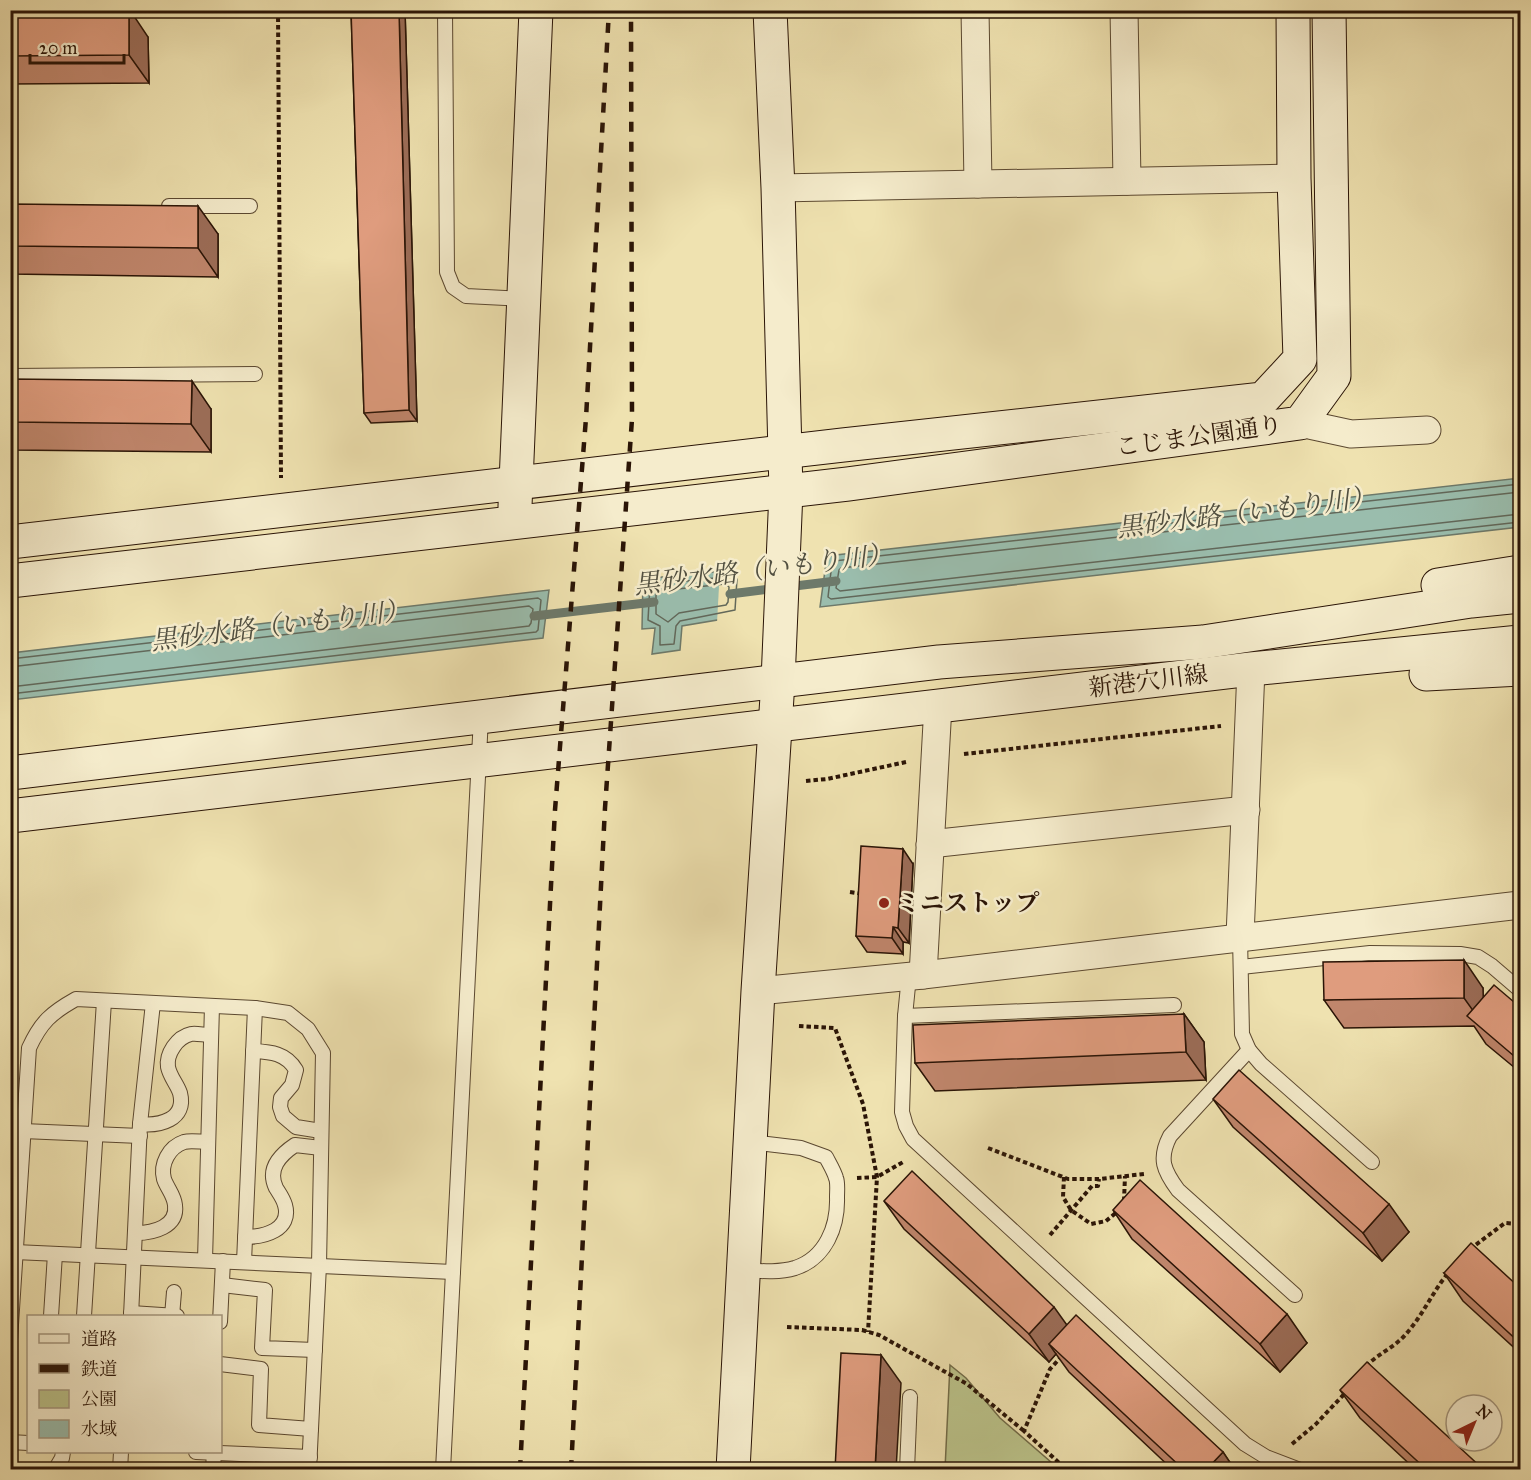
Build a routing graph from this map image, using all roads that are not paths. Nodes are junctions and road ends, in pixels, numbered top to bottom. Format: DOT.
graph roads {
  1 [pos="444,10"];
  2 [pos="536,10"];
  3 [pos="770,10"];
  4 [pos="975,10"];
  5 [pos="1124,10"];
  6 [pos="1293,10"];
  7 [pos="1329,10"];
  8 [pos="1294,178"];
  9 [pos="1126,182"];
  10 [pos="978,184"];
  11 [pos="778,188"];
  12 [pos="154,206"];
  13 [pos="250,206"];
  14 [pos="524,298"];
  15 [pos="255,374"];
  16 [pos="10,376"];
  17 [pos="1300,423"];
  18 [pos="1427,430"];
  19 [pos="785,452"];
  20 [pos="516,483"];
  21 [pos="786,491"];
  22 [pos="514,523"];
  23 [pos="10,542"];
  24 [pos="1521,572"];
  25 [pos="10,581"];
  26 [pos="1521,596"];
  27 [pos="1203,642"];
  28 [pos="1521,642"];
  29 [pos="1251,669"];
  30 [pos="1521,669"];
  31 [pos="778,681"];
  32 [pos="938,705"];
  33 [pos="481,717"];
  34 [pos="775,724"];
  35 [pos="478,760"];
  36 [pos="10,773"];
  37 [pos="1246,810"];
  38 [pos="10,816"];
  39 [pos="930,844"];
  40 [pos="1521,905"];
  41 [pos="1240,937"];
  42 [pos="1240,967"];
  43 [pos="916,976"];
  44 [pos="1521,990"];
  45 [pos="758,991"];
  46 [pos="104,1001"];
  47 [pos="153,1003"];
  48 [pos="1174,1005"];
  49 [pos="212,1006"];
  50 [pos="255,1008"];
  51 [pos="905,1016"];
  52 [pos="210,1035"];
  53 [pos="1249,1050"];
  54 [pos="253,1051"];
  55 [pos="140,1130"];
  56 [pos="23,1131"];
  57 [pos="321,1131"];
  58 [pos="95,1134"];
  59 [pos="207,1142"];
  60 [pos="750,1142"];
  61 [pos="321,1148"];
  62 [pos="1372,1162"];
  63 [pos="136,1233"];
  64 [pos="244,1237"];
  65 [pos="15,1252"];
  66 [pos="55,1254"];
  67 [pos="87,1255"];
  68 [pos="135,1257"];
  69 [pos="205,1260"];
  70 [pos="223,1261"];
  71 [pos="244,1262"];
  72 [pos="319,1265"];
  73 [pos="743,1270"];
  74 [pos="453,1272"];
  75 [pos="222,1285"];
  76 [pos="174,1292"];
  77 [pos="1295,1294"];
  78 [pos="51,1315"];
  79 [pos="84,1315"];
  80 [pos="131,1315"];
  81 [pos="172,1315"];
  82 [pos="221,1315"];
  83 [pos="10,1340"];
  84 [pos="315,1350"];
  85 [pos="222,1364"];
  86 [pos="910,1397"];
  87 [pos="311,1429"];
  88 [pos="10,1442"];
  89 [pos="27,1443"];
  90 [pos="63,1453"];
  91 [pos="121,1453"];
  92 [pos="214,1453"];
  93 [pos="222,1453"];
  94 [pos="309,1463"];
  95 [pos="55,1470"];
  96 [pos="120,1470"];
  97 [pos="213,1470"];
  98 [pos="443,1470"];
  99 [pos="733,1470"];
  100 [pos="907,1470"];
  101 [pos="1300,1470"];
  1 -- 14 [label="lane"];
  2 -- 14 [label="street"];
  3 -- 11 [label="street"];
  4 -- 10 [label="street"];
  5 -- 9 [label="street"];
  6 -- 8 [label="street, こじま公園通り"];
  7 -- 17 [label="street, こじま公園通り"];
  8 -- 9 [label="street"];
  8 -- 19 [label="street, こじま公園通り"];
  9 -- 10 [label="street"];
  10 -- 11 [label="street"];
  11 -- 19 [label="street"];
  12 -- 13 [label="lane"];
  14 -- 20 [label="street"];
  15 -- 16 [label="lane"];
  17 -- 18 [label="street"];
  17 -- 21 [label="street, こじま公園通り"];
  19 -- 20 [label="street, こじま公園通り"];
  19 -- 21 [label="street"];
  20 -- 22 [label="street"];
  20 -- 23 [label="street, こじま公園通り"];
  21 -- 22 [label="street, こじま公園通り"];
  21 -- 31 [label="street"];
  22 -- 25 [label="street, こじま公園通り"];
  24 -- 27 [label="street"];
  26 -- 27 [label="street, 新港穴川線"];
  27 -- 31 [label="street, 新港穴川線"];
  28 -- 29 [label="street, 新港穴川線"];
  29 -- 30 [label="street"];
  29 -- 32 [label="street, 新港穴川線"];
  29 -- 37 [label="street"];
  31 -- 33 [label="street, 新港穴川線"];
  31 -- 34 [label="street"];
  32 -- 34 [label="street, 新港穴川線"];
  32 -- 39 [label="street"];
  33 -- 35 [label="lane"];
  33 -- 36 [label="street, 新港穴川線"];
  34 -- 35 [label="street, 新港穴川線"];
  34 -- 45 [label="street"];
  35 -- 38 [label="street, 新港穴川線"];
  35 -- 74 [label="lane"];
  37 -- 39 [label="street"];
  37 -- 41 [label="street"];
  39 -- 43 [label="street"];
  40 -- 41 [label="street"];
  41 -- 42 [label="lane"];
  41 -- 43 [label="street"];
  42 -- 44 [label="lane"];
  42 -- 53 [label="lane"];
  43 -- 45 [label="street"];
  43 -- 51 [label="lane"];
  45 -- 60 [label="street"];
  46 -- 47 [label="lane"];
  46 -- 56 [label="lane"];
  46 -- 58 [label="lane"];
  47 -- 49 [label="lane"];
  47 -- 55 [label="lane"];
  48 -- 51 [label="lane"];
  49 -- 50 [label="lane"];
  49 -- 52 [label="lane"];
  50 -- 54 [label="lane"];
  50 -- 57 [label="lane"];
  51 -- 101 [label="lane"];
  52 -- 55 [label="lane"];
  52 -- 59 [label="lane"];
  53 -- 62 [label="lane"];
  53 -- 77 [label="lane"];
  54 -- 57 [label="lane"];
  54 -- 64 [label="lane"];
  55 -- 58 [label="lane"];
  55 -- 63 [label="lane"];
  56 -- 58 [label="lane"];
  56 -- 65 [label="lane"];
  57 -- 61 [label="lane"];
  58 -- 67 [label="lane"];
  59 -- 63 [label="lane"];
  59 -- 69 [label="lane"];
  60 -- 73 [label="street"];
  60 -- 73 [label="lane"];
  61 -- 64 [label="lane"];
  61 -- 72 [label="lane"];
  63 -- 68 [label="lane"];
  64 -- 71 [label="lane"];
  65 -- 66 [label="lane"];
  65 -- 83 [label="lane"];
  66 -- 67 [label="lane"];
  66 -- 78 [label="lane"];
  67 -- 68 [label="lane"];
  67 -- 79 [label="lane"];
  68 -- 69 [label="lane"];
  68 -- 80 [label="lane"];
  69 -- 70 [label="lane"];
  70 -- 71 [label="lane"];
  70 -- 75 [label="lane"];
  71 -- 72 [label="lane"];
  72 -- 74 [label="lane"];
  72 -- 84 [label="lane"];
  73 -- 99 [label="street"];
  74 -- 98 [label="lane"];
  75 -- 82 [label="lane"];
  75 -- 84 [label="lane"];
  76 -- 81 [label="lane"];
  84 -- 87 [label="lane"];
  85 -- 87 [label="lane"];
  86 -- 100 [label="lane"];
  87 -- 94 [label="lane"];
  88 -- 89 [label="lane"];
  90 -- 95 [label="lane"];
  91 -- 96 [label="lane"];
  92 -- 97 [label="lane"];
  93 -- 94 [label="lane"];
}
